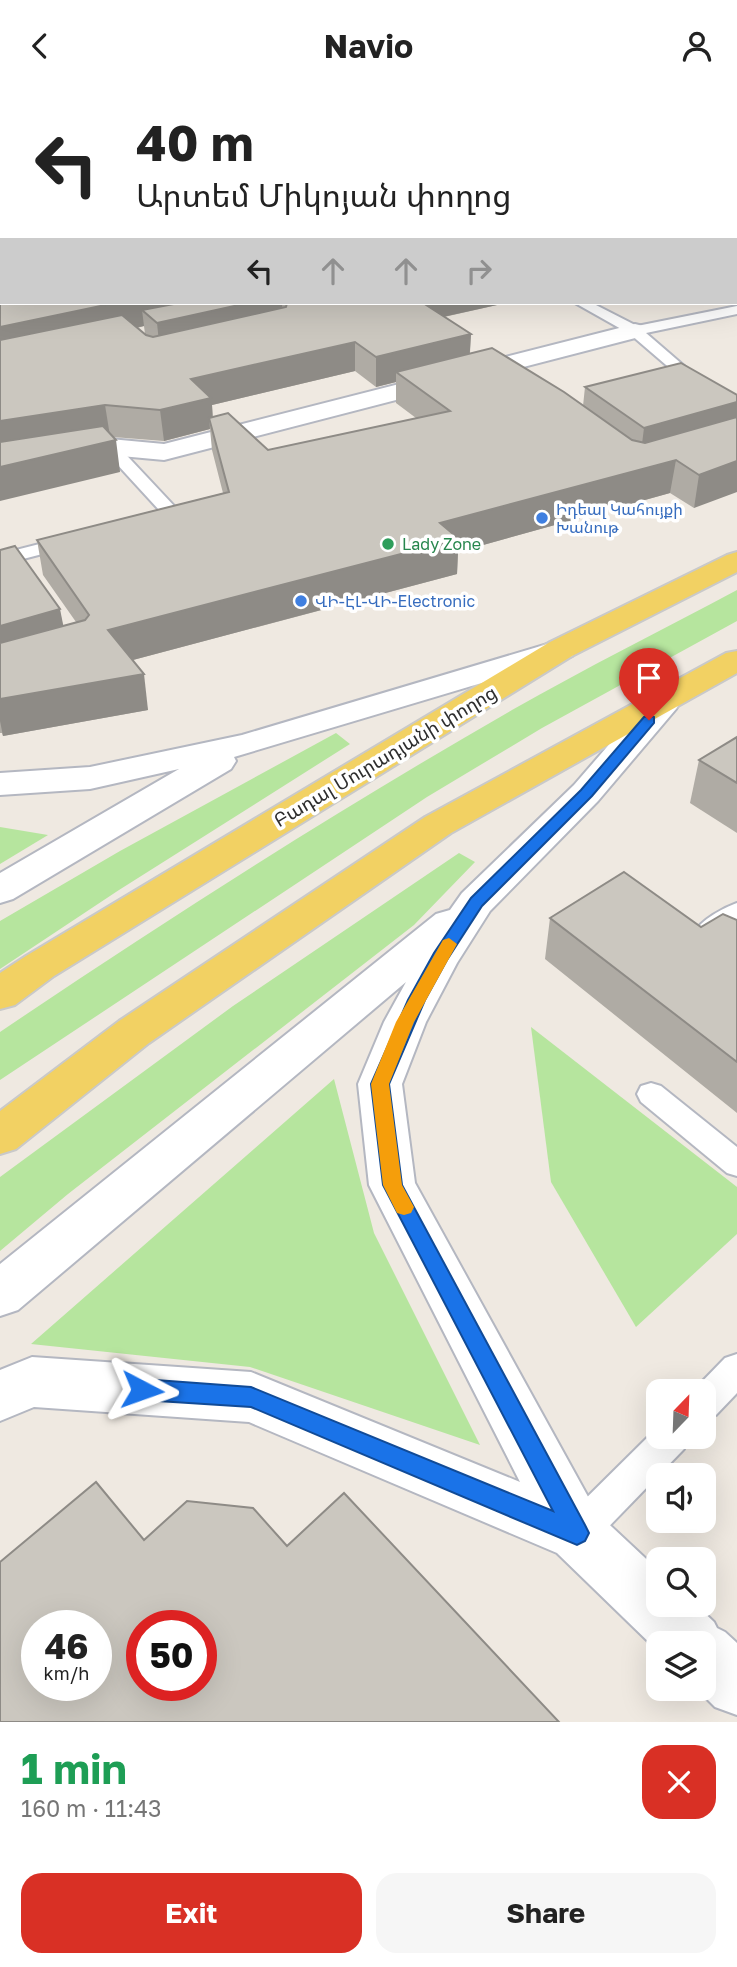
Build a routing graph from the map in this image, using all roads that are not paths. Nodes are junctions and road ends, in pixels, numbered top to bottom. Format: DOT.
graph roads {
  1 [pos="33,91"];
  2 [pos="93,91"];
  3 [pos="586,305"];
  4 [pos="737,310"];
  5 [pos="635,331"];
  6 [pos="685,375"];
  7 [pos="660,381"];
  8 [pos="737,406"];
  9 [pos="110,447"];
  10 [pos="0,464"];
  11 [pos="132,524"];
  12 [pos="94,534"];
  13 [pos="8,558"];
  14 [pos="737,561"];
  15 [pos="31,577"];
  16 [pos="561,649"];
  17 [pos="737,660"];
  18 [pos="664,702"];
  19 [pos="248,744"];
  20 [pos="0,784"];
  21 [pos="0,890"];
  22 [pos="477,902"];
  23 [pos="737,912"];
  24 [pos="737,956"];
  25 [pos="0,994"];
  26 [pos="651,1094"];
  27 [pos="0,1136"];
  28 [pos="737,1164"];
  29 [pos="0,1294"];
  30 [pos="737,1369"];
  31 [pos="716,1391"];
  32 [pos="0,1396"];
  33 [pos="660,1449"];
  34 [pos="577,1533"];
  35 [pos="680,1631"];
  36 [pos="716,1665"];
  37 [pos="737,1685"];
  1 -- 2 [label="main road"];
  3 -- 5 [label="lane"];
  4 -- 5 [label="lane"];
  5 -- 6 [label="lane"];
  5 -- 9 [label="main road"];
  6 -- 7 [label="lane"];
  6 -- 8 [label="lane"];
  9 -- 10 [label="main road"];
  9 -- 11 [label="lane"];
  12 -- 13 [label="lane"];
  13 -- 15 [label="lane"];
  14 -- 16 [label="main road, Բադալ Մուրադյանի փողոց"];
  16 -- 19 [label="main road"];
  16 -- 25 [label="main road, Բադալ Մուրադյանի փողոց"];
  17 -- 18 [label="main road"];
  18 -- 22 [label="main road"];
  18 -- 27 [label="main road"];
  19 -- 20 [label="main road"];
  19 -- 21 [label="main road"];
  22 -- 29 [label="main road"];
  22 -- 34 [label="main road"];
  23 -- 24 [label="lane"];
  26 -- 28 [label="lane"];
  30 -- 31 [label="lane"];
  32 -- 34 [label="main road"];
  33 -- 34 [label="lane"];
  34 -- 35 [label="main road"];
  36 -- 37 [label="main road"];
}
